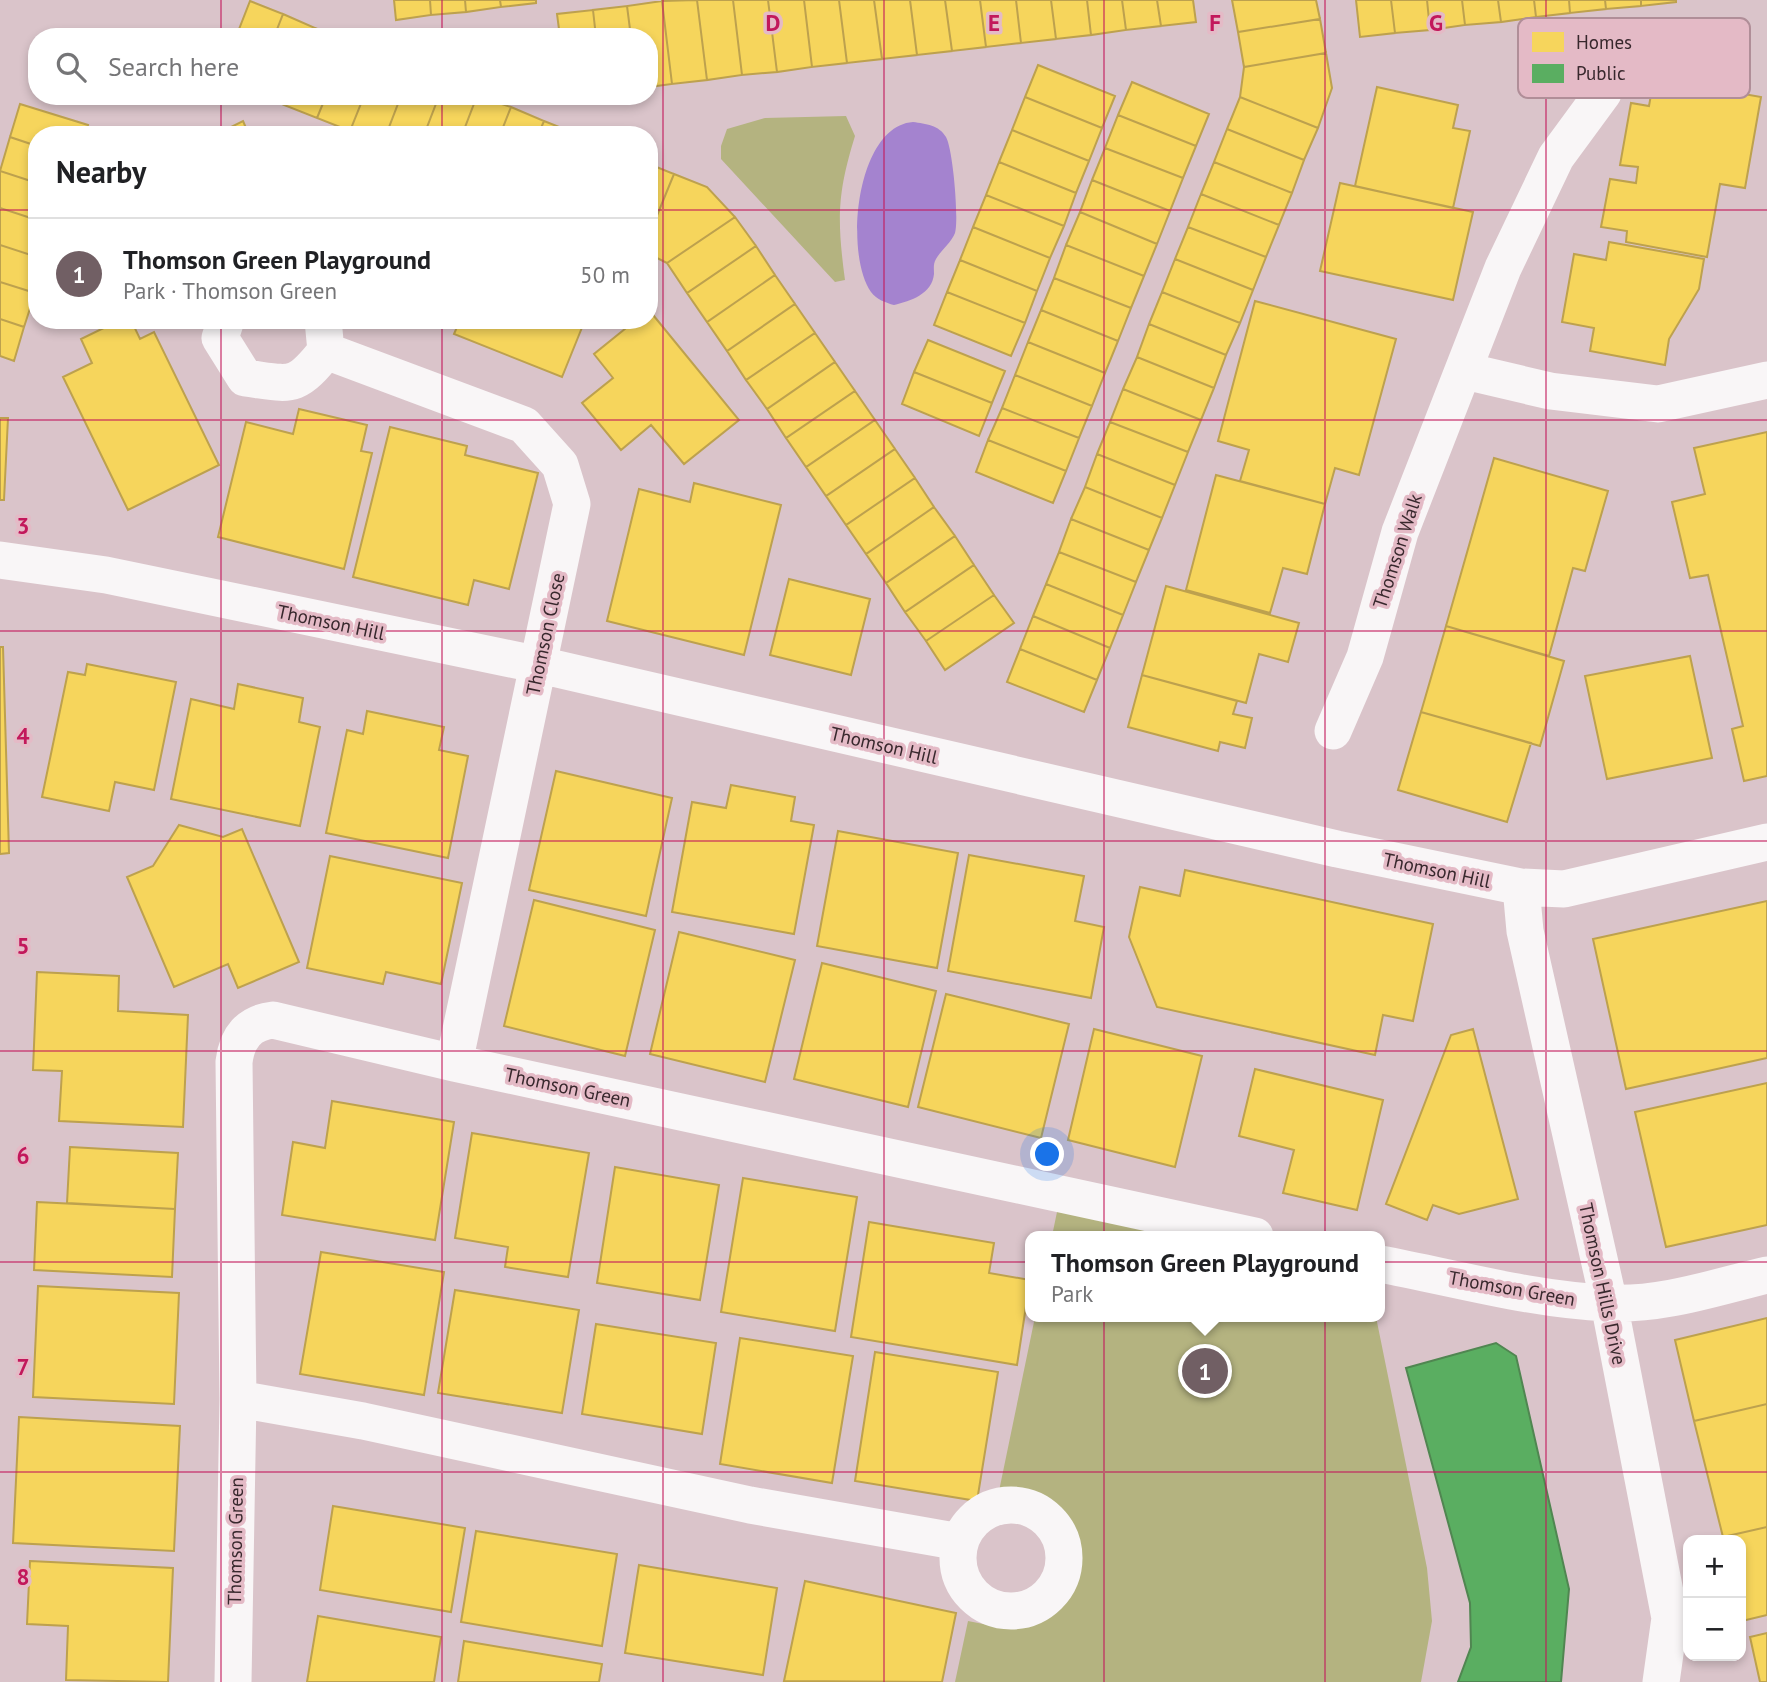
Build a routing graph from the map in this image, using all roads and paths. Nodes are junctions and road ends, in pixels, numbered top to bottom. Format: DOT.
graph roads {
  1 [pos="1599,98"];
  2 [pos="223,329"];
  3 [pos="325,336"];
  4 [pos="1465,371"];
  5 [pos="1767,380"];
  6 [pos="0,560"];
  7 [pos="540,665"];
  8 [pos="1333,732"];
  9 [pos="1767,842"];
  10 [pos="1521,887"];
  11 [pos="454,1063"];
  12 [pos="1232,1231"];
  13 [pos="1385,1265"];
  14 [pos="1767,1275"];
  15 [pos="1609,1303"];
  16 [pos="238,1399"];
  17 [pos="960,1542"];
  18 [pos="233,1682"];
  19 [pos="1661,1682"];
  1 -- 4 [label="street, Thomson Walk"];
  2 -- 3 [label="street, Thomson Close"];
  3 -- 7 [label="street, Thomson Close"];
  4 -- 5 [label="street"];
  4 -- 8 [label="street, Thomson Walk"];
  6 -- 7 [label="street, Thomson Hill"];
  7 -- 10 [label="street, Thomson Hill"];
  7 -- 11 [label="street, Thomson Close"];
  9 -- 10 [label="street, Thomson Hill"];
  10 -- 15 [label="street, Thomson Hills Drive"];
  11 -- 12 [label="street, Thomson Green"];
  11 -- 16 [label="street, Thomson Green"];
  13 -- 15 [label="street, Thomson Green"];
  14 -- 15 [label="street, Thomson Green"];
  15 -- 19 [label="street, Thomson Hills Drive"];
  16 -- 17 [label="street"];
  16 -- 18 [label="street, Thomson Green"];
}
